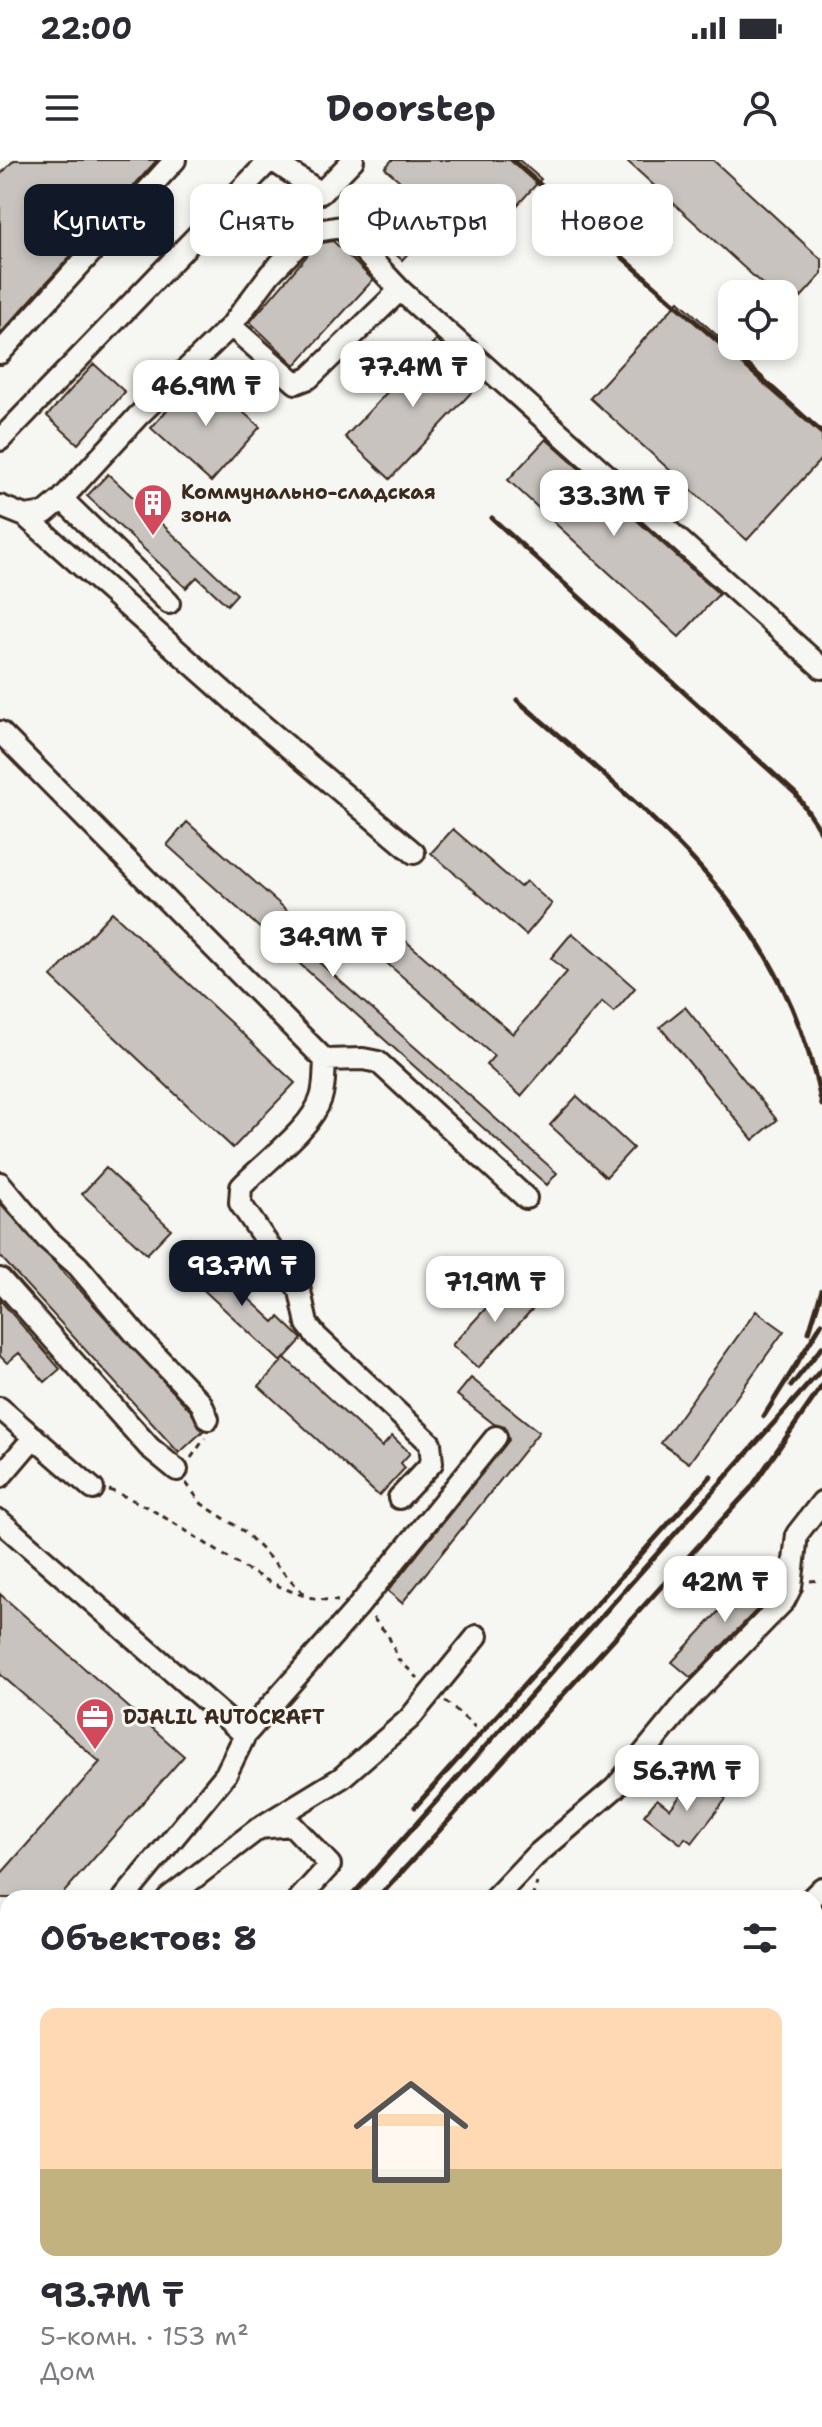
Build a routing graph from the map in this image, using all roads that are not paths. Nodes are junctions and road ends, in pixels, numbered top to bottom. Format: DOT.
graph roads {
  1 [pos="175,160"];
  2 [pos="271,160"];
  3 [pos="353,160"];
  4 [pos="400,290"];
  5 [pos="231,326"];
  6 [pos="0,353"];
  7 [pos="0,440"];
  8 [pos="62,499"];
  9 [pos="0,506"];
  10 [pos="25,516"];
  11 [pos="169,603"];
  12 [pos="822,668"];
  13 [pos="0,732"];
  14 [pos="414,853"];
  15 [pos="325,1060"];
  16 [pos="0,1183"];
  17 [pos="526,1198"];
  18 [pos="0,1279"];
  19 [pos="1,1409"];
  20 [pos="208,1419"];
  21 [pos="34,1437"];
  22 [pos="496,1437"];
  23 [pos="177,1470"];
  24 [pos="0,1477"];
  25 [pos="93,1489"];
  26 [pos="399,1498"];
  27 [pos="822,1502"];
  28 [pos="0,1521"];
  29 [pos="477,1636"];
  30 [pos="245,1735"];
  31 [pos="259,1828"];
  32 [pos="131,1890"];
  33 [pos="178,1890"];
  34 [pos="307,1890"];
  35 [pos="503,1890"];
  1 -- 6 [label="street"];
  2 -- 3 [label="street"];
  2 -- 7 [label="street"];
  4 -- 5 [label="street"];
  4 -- 5 [label="street"];
  4 -- 12 [label="street"];
  5 -- 8 [label="street"];
  8 -- 10 [label="street"];
  8 -- 11 [label="street"];
  9 -- 10 [label="street"];
  10 -- 14 [label="street"];
  13 -- 15 [label="street"];
  15 -- 17 [label="street"];
  15 -- 26 [label="street"];
  16 -- 20 [label="street"];
  18 -- 23 [label="street"];
  19 -- 21 [label="street"];
  21 -- 24 [label="street"];
  21 -- 25 [label="street"];
  22 -- 30 [label="street"];
  27 -- 35 [label="street"];
  28 -- 30 [label="street"];
  29 -- 31 [label="street"];
  30 -- 32 [label="street"];
  31 -- 33 [label="street"];
  31 -- 34 [label="street"];
}
